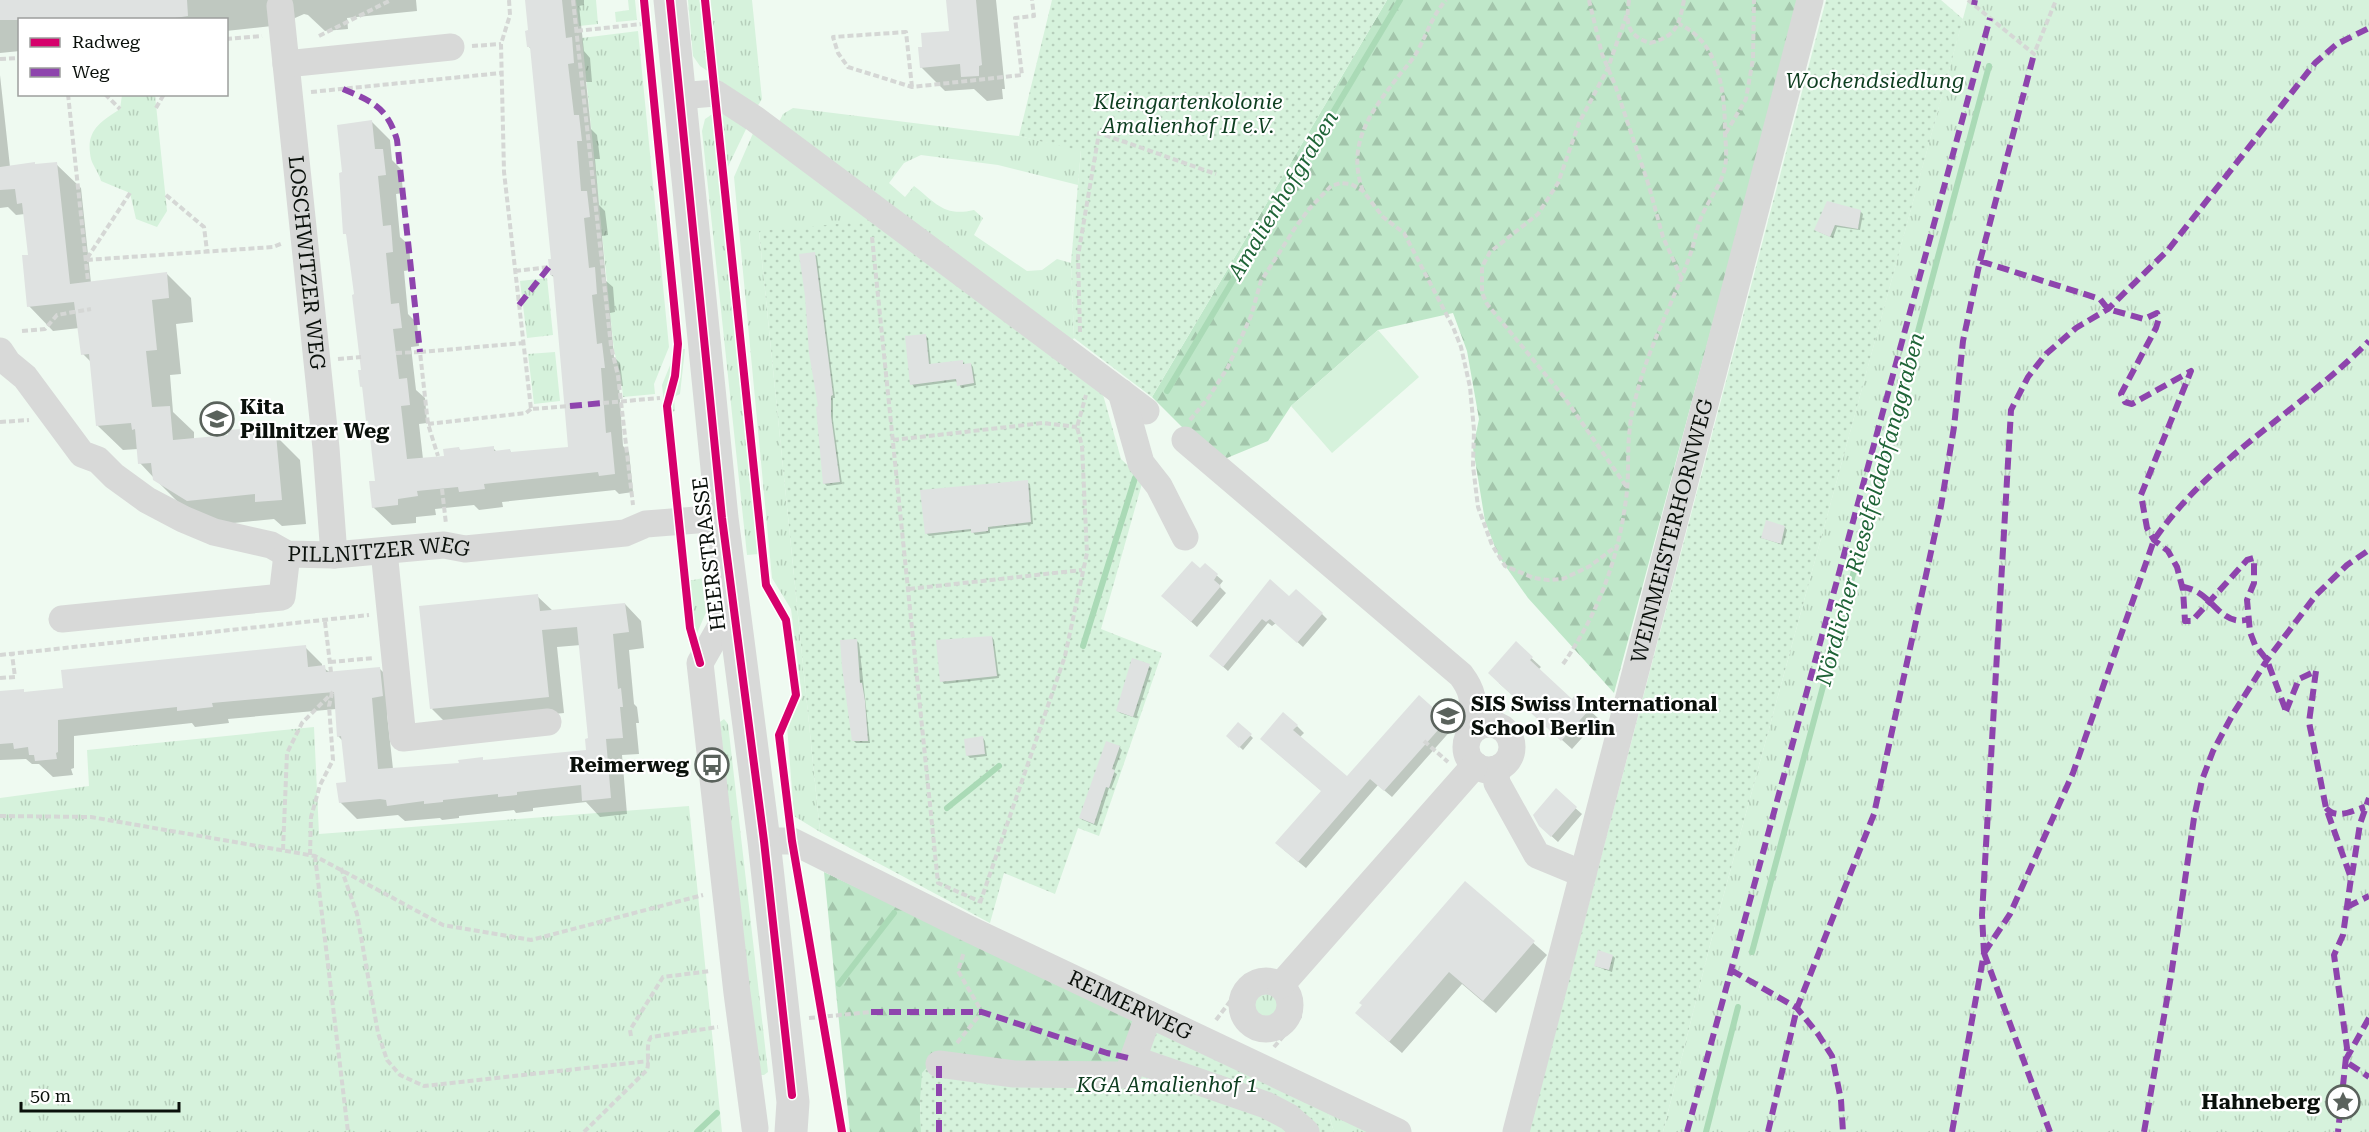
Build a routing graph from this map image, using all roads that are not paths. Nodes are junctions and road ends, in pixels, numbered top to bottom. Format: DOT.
graph roads {
  1 [pos="1810,0"];
  2 [pos="280,6"];
  3 [pos="657,6"];
  4 [pos="451,47"];
  5 [pos="286,64"];
  6 [pos="680,96"];
  7 [pos="0,351"];
  8 [pos="1121,392"];
  9 [pos="1146,411"];
  10 [pos="1185,440"];
  11 [pos="722,518"];
  12 [pos="1185,537"];
  13 [pos="384,551"];
  14 [pos="287,554"];
  15 [pos="334,555"];
  16 [pos="733,605"];
  17 [pos="62,619"];
  18 [pos="548,722"];
  19 [pos="1471,732"];
  20 [pos="1478,771"];
  21 [pos="764,842"];
  22 [pos="1583,874"];
  23 [pos="1149,1014"];
  24 [pos="1230,1052"];
  25 [pos="1133,1059"];
  26 [pos="939,1064"];
  27 [pos="792,1110"];
  28 [pos="753,1130"];
  29 [pos="809,1132"];
  30 [pos="1306,1132"];
  31 [pos="1398,1132"];
  32 [pos="1516,1132"];
  1 -- 22 [label="street, WEINMEISTERHORNWEG"];
  2 -- 5 [label="street, LOSCHWITZER WEG"];
  3 -- 6 [label="main road, HEERSTRASSE"];
  4 -- 5 [label="street"];
  5 -- 15 [label="street, LOSCHWITZER WEG"];
  6 -- 8 [label="street"];
  6 -- 11 [label="main road, HEERSTRASSE"];
  7 -- 14 [label="street, PILLNITZER WEG"];
  8 -- 9 [label="street"];
  8 -- 12 [label="street"];
  10 -- 19 [label="street"];
  11 -- 13 [label="street, PILLNITZER WEG"];
  11 -- 16 [label="main road, HEERSTRASSE"];
  13 -- 15 [label="street, PILLNITZER WEG"];
  13 -- 18 [label="street"];
  14 -- 15 [label="street, PILLNITZER WEG"];
  14 -- 17 [label="street"];
  16 -- 21 [label="main road, HEERSTRASSE"];
  16 -- 28 [label="street"];
  19 -- 20 [label="street"];
  19 -- 20 [label="street"];
  20 -- 22 [label="street"];
  20 -- 24 [label="street"];
  21 -- 23 [label="street, REIMERWEG"];
  21 -- 27 [label="main road, HEERSTRASSE"];
  22 -- 32 [label="street, WEINMEISTERHORNWEG"];
  23 -- 24 [label="street, REIMERWEG"];
  23 -- 25 [label="street"];
  24 -- 31 [label="street, REIMERWEG"];
  25 -- 26 [label="street"];
  25 -- 30 [label="street"];
  27 -- 28 [label="street"];
  27 -- 29 [label="main road, HEERSTRASSE"];
}
